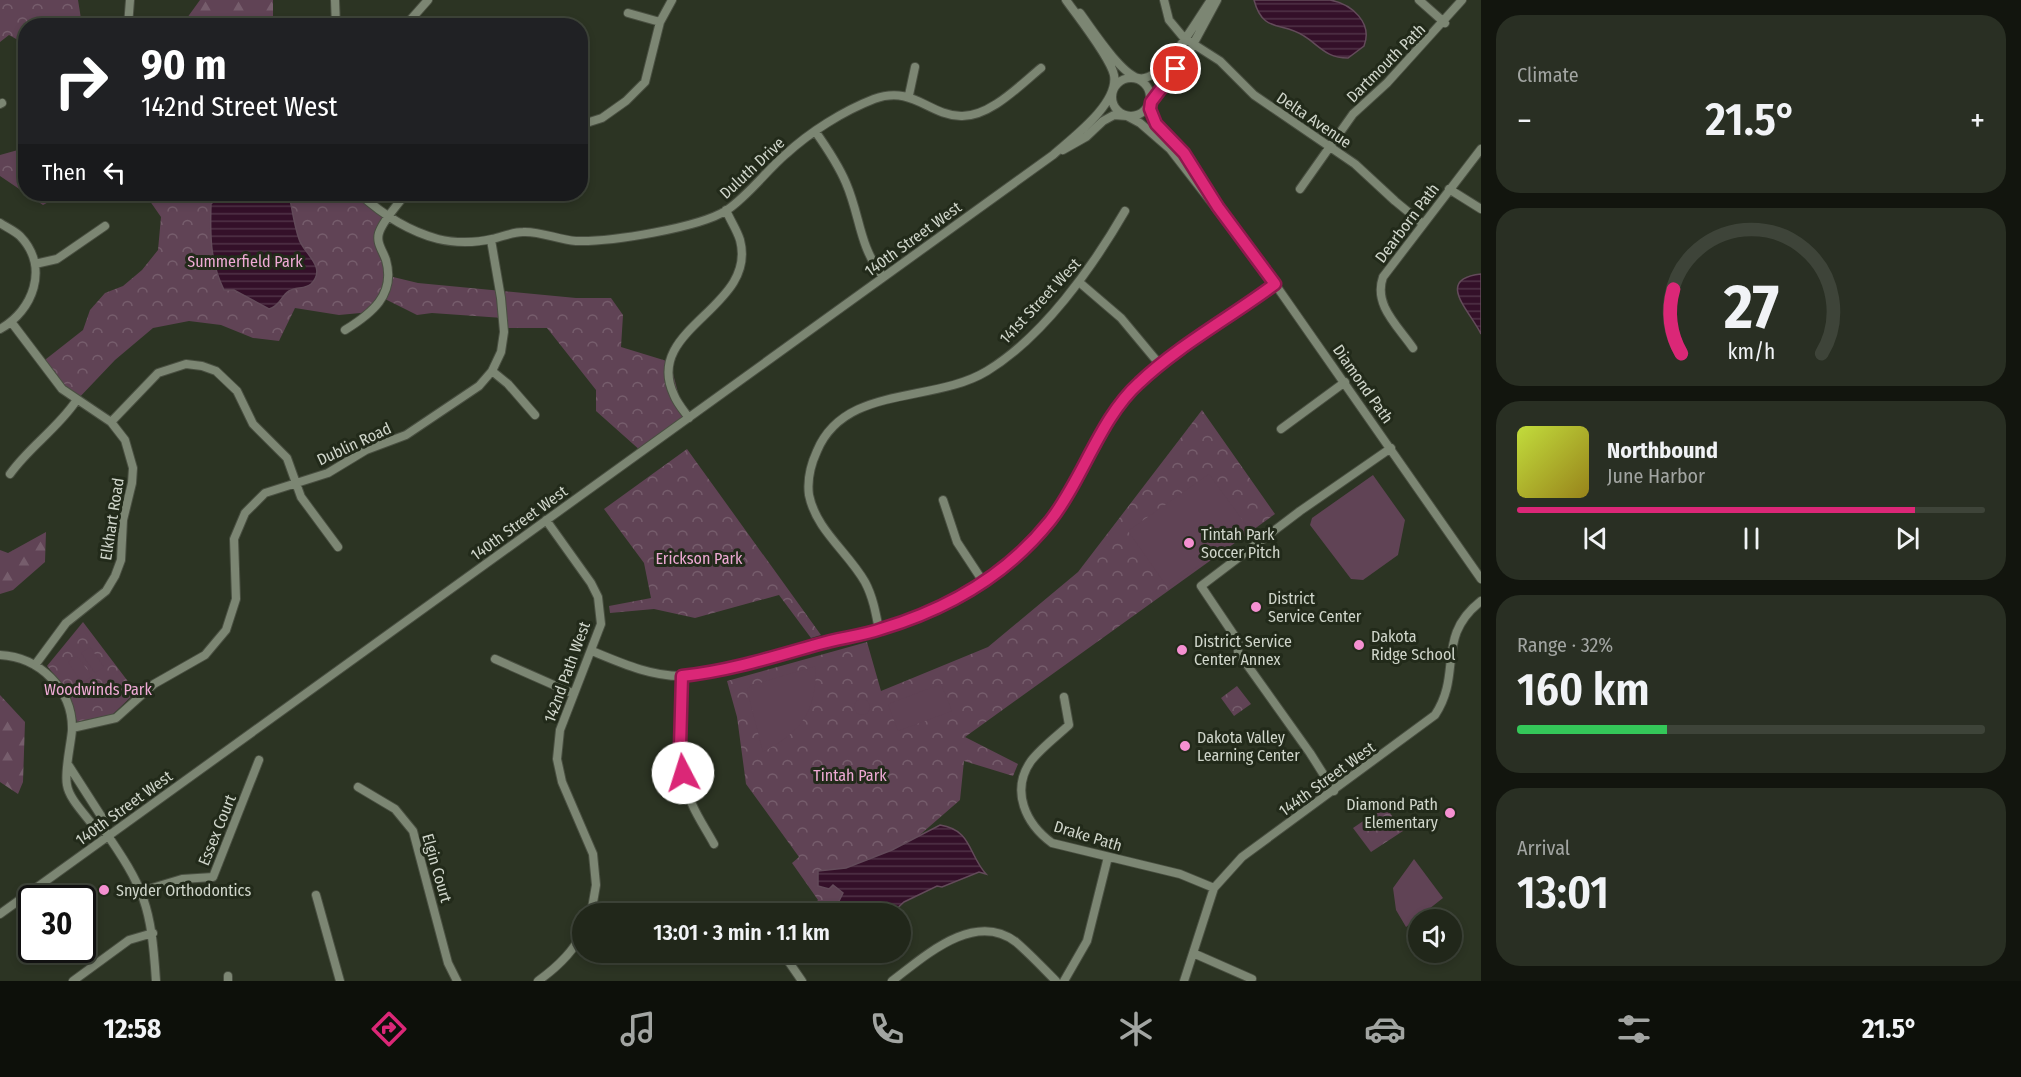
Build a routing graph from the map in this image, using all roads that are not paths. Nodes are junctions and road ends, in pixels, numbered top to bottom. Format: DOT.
graph roads {
  1 [pos="130,0"];
  2 [pos="335,0"];
  3 [pos="428,0"];
  4 [pos="672,0"];
  5 [pos="1068,0"];
  6 [pos="1164,0"];
  7 [pos="1211,0"];
  8 [pos="1217,0"];
  9 [pos="1419,0"];
  10 [pos="1462,0"];
  11 [pos="628,13"];
  12 [pos="129,18"];
  13 [pos="336,18"];
  14 [pos="412,18"];
  15 [pos="660,22"];
  16 [pos="1445,22"];
  17 [pos="1189,41"];
  18 [pos="915,67"];
  19 [pos="1041,68"];
  20 [pos="1137,78"];
  21 [pos="1112,93"];
  22 [pos="909,95"];
  23 [pos="1151,102"];
  24 [pos="1127,116"];
  25 [pos="588,122"];
  26 [pos="815,131"];
  27 [pos="1329,145"];
  28 [pos="1481,149"];
  29 [pos="1053,155"];
  30 [pos="1300,189"];
  31 [pos="1449,189"];
  32 [pos="368,201"];
  33 [pos="400,201"];
  34 [pos="1218,207"];
  35 [pos="1481,209"];
  36 [pos="726,210"];
  37 [pos="1125,211"];
  38 [pos="389,218"];
  39 [pos="0,223"];
  40 [pos="1423,224"];
  41 [pos="105,226"];
  42 [pos="491,240"];
  43 [pos="35,264"];
  44 [pos="883,277"];
  45 [pos="1079,282"];
  46 [pos="1275,284"];
  47 [pos="12,322"];
  48 [pos="0,329"];
  49 [pos="345,330"];
  50 [pos="1413,348"];
  51 [pos="1161,366"];
  52 [pos="492,371"];
  53 [pos="1345,381"];
  54 [pos="76,401"];
  55 [pos="534,415"];
  56 [pos="689,418"];
  57 [pos="111,422"];
  58 [pos="1281,429"];
  59 [pos="1391,448"];
  60 [pos="10,474"];
  61 [pos="296,482"];
  62 [pos="943,500"];
  63 [pos="546,520"];
  64 [pos="338,547"];
  65 [pos="1481,579"];
  66 [pos="984,583"];
  67 [pos="1481,601"];
  68 [pos="879,630"];
  69 [pos="592,651"];
  70 [pos="0,655"];
  71 [pos="495,659"];
  72 [pos="34,664"];
  73 [pos="682,676"];
  74 [pos="574,694"];
  75 [pos="1064,697"];
  76 [pos="72,728"];
  77 [pos="259,760"];
  78 [pos="69,766"];
  79 [pos="358,787"];
  80 [pos="1334,791"];
  81 [pos="102,827"];
  82 [pos="108,836"];
  83 [pos="714,844"];
  84 [pos="1108,857"];
  85 [pos="1214,888"];
  86 [pos="142,891"];
  87 [pos="316,895"];
  88 [pos="593,903"];
  89 [pos="0,914"];
  90 [pos="153,933"];
  91 [pos="572,949"];
  92 [pos="1193,953"];
  93 [pos="790,963"];
  94 [pos="1252,979"];
  95 [pos="73,981"];
  96 [pos="156,981"];
  97 [pos="340,981"];
  98 [pos="457,981"];
  99 [pos="538,981"];
  100 [pos="802,981"];
  101 [pos="892,981"];
  102 [pos="1056,981"];
  103 [pos="1064,981"];
  104 [pos="1184,981"];
  1 -- 12 [label="street"];
  2 -- 13 [label="street"];
  3 -- 14 [label="street"];
  4 -- 15 [label="street"];
  5 -- 20 [label="street, Diamond Path"];
  5 -- 21 [label="street, Diamond Path"];
  6 -- 17 [label="street"];
  7 -- 17 [label="street"];
  8 -- 17 [label="street"];
  9 -- 16 [label="street"];
  10 -- 16 [label="street, Dartmouth Path"];
  11 -- 15 [label="street"];
  15 -- 25 [label="street"];
  16 -- 27 [label="street, Dartmouth Path"];
  17 -- 20 [label="street"];
  17 -- 23 [label="street"];
  17 -- 27 [label="street, Delta Avenue"];
  18 -- 22 [label="street"];
  19 -- 22 [label="street"];
  20 -- 21 [label="street"];
  20 -- 23 [label="street, Diamond Path"];
  21 -- 24 [label="street, Diamond Path"];
  21 -- 29 [label="street, 140th Street West"];
  22 -- 26 [label="street, Duluth Drive"];
  23 -- 24 [label="street"];
  23 -- 34 [label="street, Diamond Path"];
  24 -- 29 [label="street, 140th Street West"];
  24 -- 34 [label="street, Diamond Path"];
  26 -- 36 [label="street, Duluth Drive"];
  26 -- 44 [label="street"];
  27 -- 30 [label="street, Dartmouth Path"];
  27 -- 40 [label="street, Delta Avenue"];
  28 -- 31 [label="street, Dearborn Path"];
  29 -- 44 [label="street, 140th Street West"];
  31 -- 35 [label="street"];
  31 -- 40 [label="street, Dearborn Path"];
  32 -- 38 [label="street, Duluth Drive"];
  33 -- 38 [label="street"];
  34 -- 46 [label="street, Diamond Path"];
  36 -- 42 [label="street, Duluth Drive"];
  36 -- 56 [label="street"];
  37 -- 45 [label="street, 141st Street West"];
  38 -- 42 [label="street, Duluth Drive"];
  38 -- 49 [label="street"];
  39 -- 43 [label="street"];
  40 -- 50 [label="street, Dearborn Path"];
  41 -- 43 [label="street"];
  42 -- 52 [label="street, Dublin Road"];
  43 -- 47 [label="street"];
  44 -- 56 [label="street, 140th Street West"];
  45 -- 51 [label="street"];
  45 -- 68 [label="street, 141st Street West"];
  46 -- 51 [label="street"];
  46 -- 53 [label="street, Diamond Path"];
  47 -- 48 [label="street"];
  47 -- 54 [label="street, Elkhart Road"];
  51 -- 66 [label="street"];
  52 -- 55 [label="street"];
  52 -- 61 [label="street, Dublin Road"];
  53 -- 58 [label="street"];
  53 -- 59 [label="street, Diamond Path"];
  54 -- 57 [label="street, Elkhart Road"];
  54 -- 60 [label="street"];
  56 -- 63 [label="street, 140th Street West"];
  57 -- 61 [label="street"];
  57 -- 72 [label="street, Elkhart Road"];
  59 -- 65 [label="street, Diamond Path"];
  59 -- 80 [label="street"];
  61 -- 64 [label="street"];
  61 -- 76 [label="street, Dublin Road"];
  62 -- 66 [label="street"];
  63 -- 69 [label="street, 142nd Path West"];
  63 -- 82 [label="street, 140th Street West"];
  66 -- 68 [label="street"];
  67 -- 80 [label="street, 144th Street West"];
  68 -- 73 [label="street"];
  69 -- 73 [label="street"];
  69 -- 74 [label="street, 142nd Path West"];
  70 -- 72 [label="street"];
  71 -- 74 [label="street"];
  72 -- 76 [label="street"];
  73 -- 83 [label="street"];
  74 -- 88 [label="street, 142nd Path West"];
  75 -- 84 [label="street, Drake Path"];
  76 -- 78 [label="street"];
  77 -- 86 [label="street, Essex Court"];
  78 -- 81 [label="street"];
  78 -- 81 [label="street"];
  79 -- 98 [label="street, Elgin Court"];
  80 -- 85 [label="street, 144th Street West"];
  81 -- 82 [label="street"];
  82 -- 86 [label="street"];
  82 -- 89 [label="street, 140th Street West"];
  84 -- 85 [label="street, Drake Path"];
  84 -- 103 [label="street"];
  85 -- 92 [label="street, 144th Street West"];
  86 -- 90 [label="street"];
  87 -- 97 [label="street"];
  90 -- 95 [label="street"];
  90 -- 96 [label="street"];
  91 -- 99 [label="street"];
  92 -- 94 [label="street"];
  92 -- 104 [label="street, 144th Street West"];
  93 -- 100 [label="street"];
  101 -- 102 [label="street"];
}
